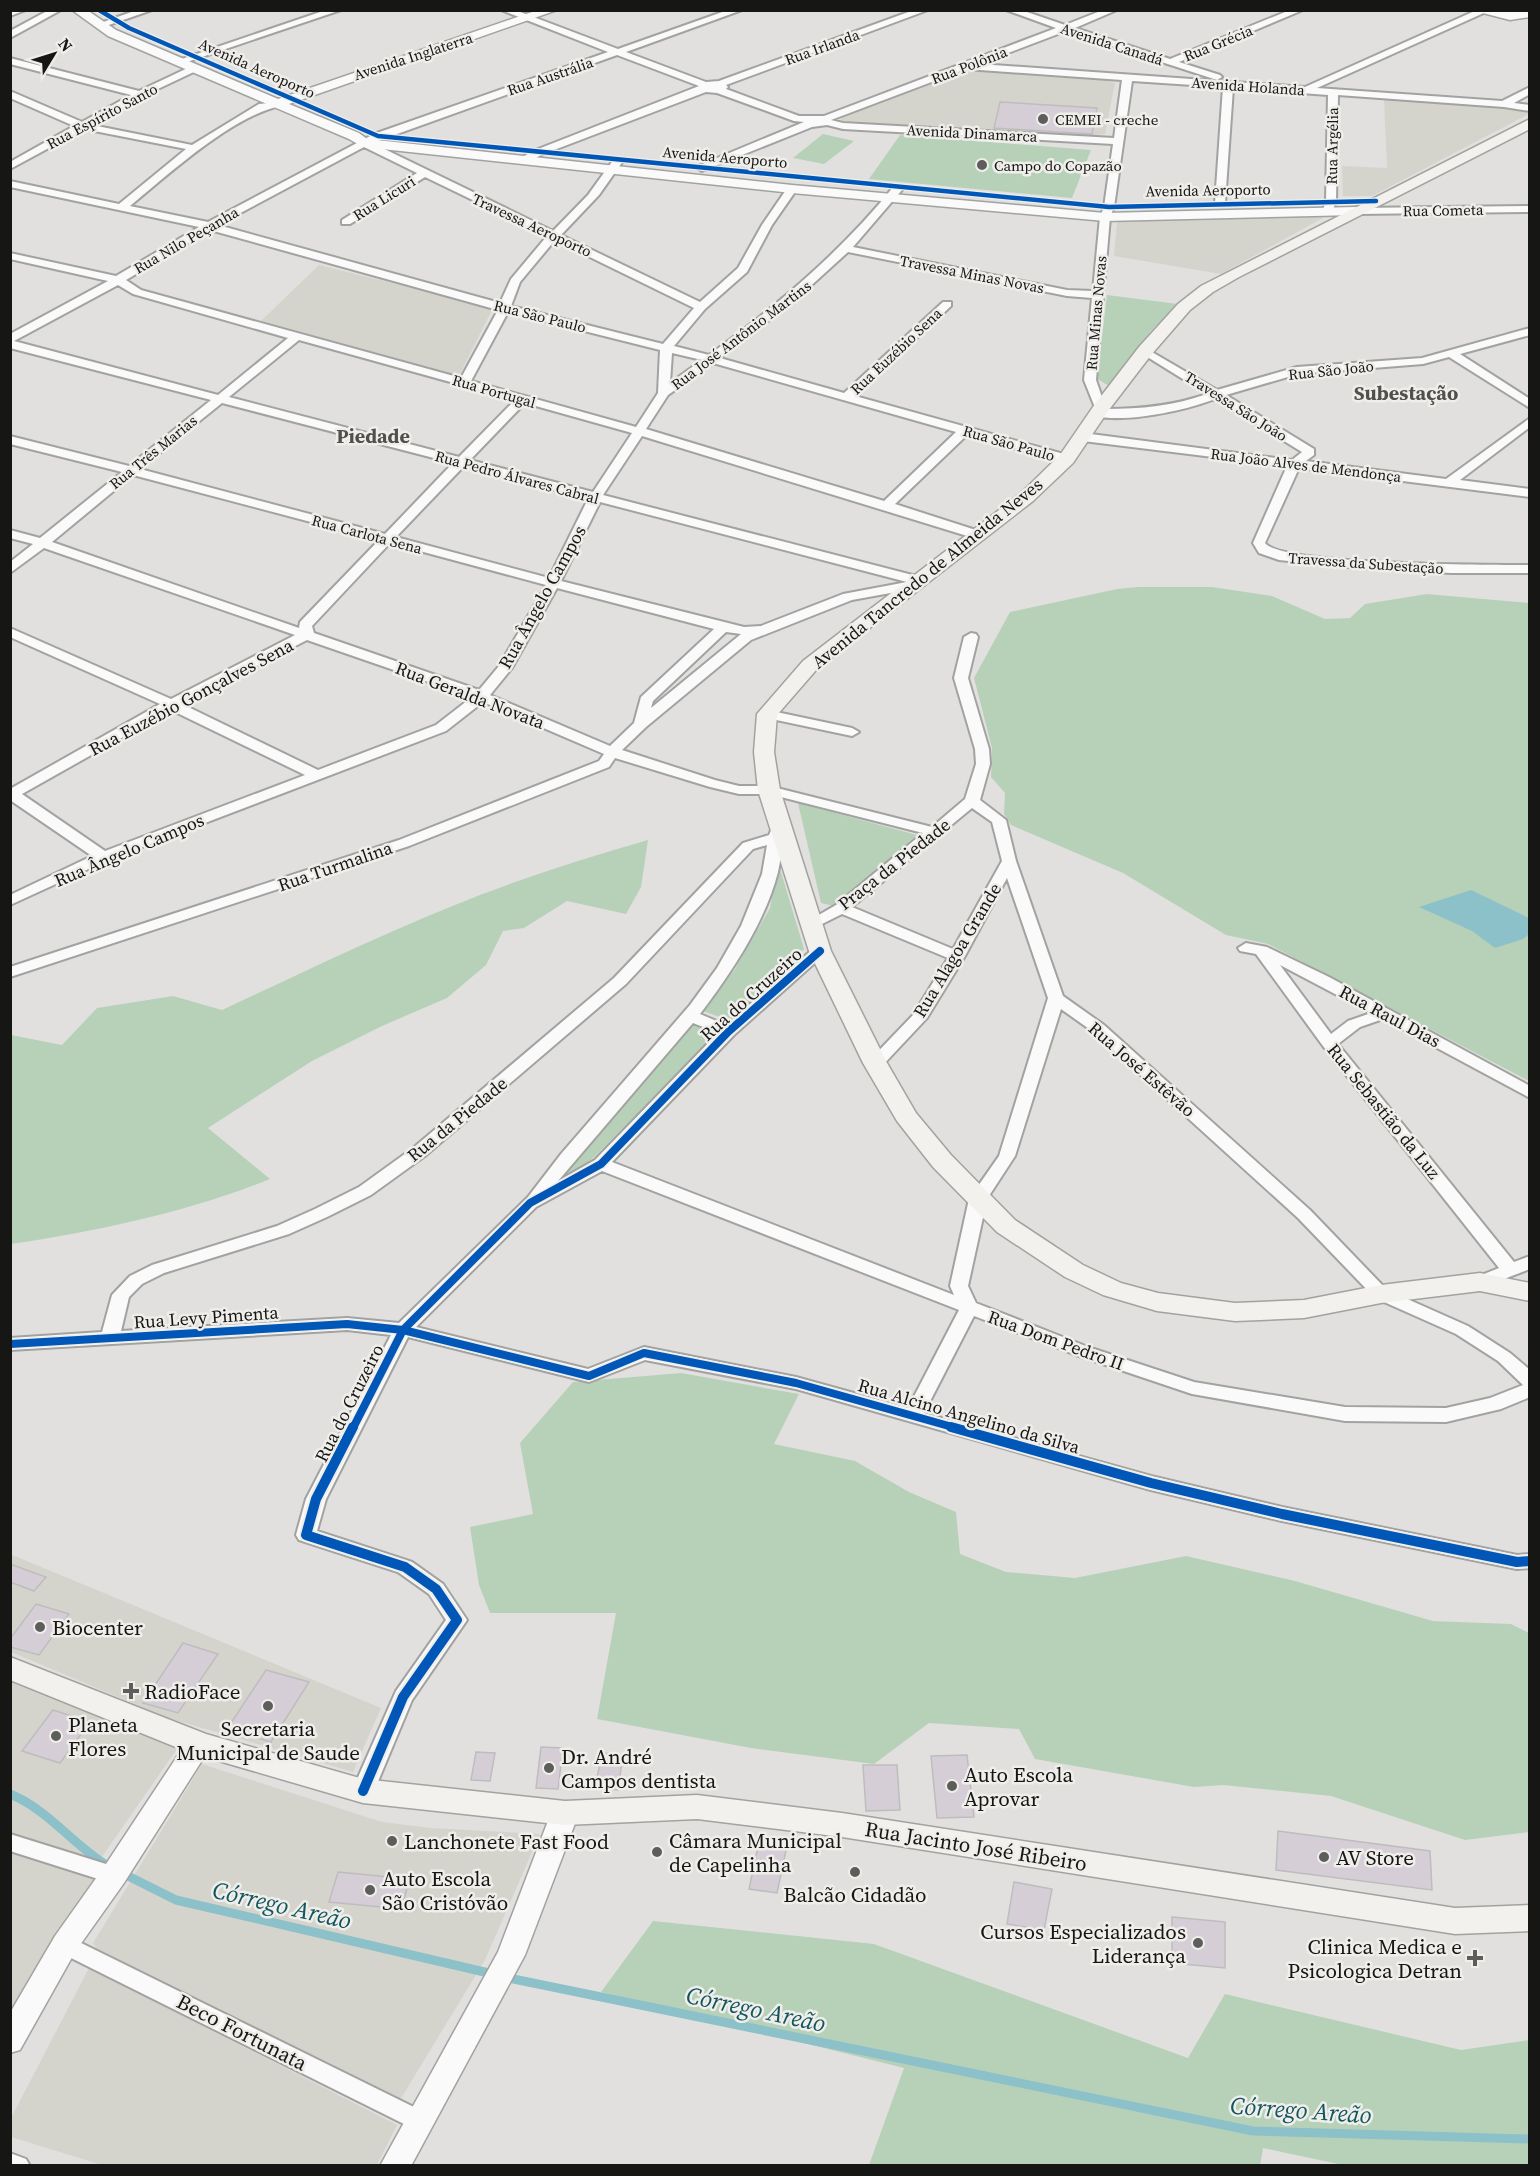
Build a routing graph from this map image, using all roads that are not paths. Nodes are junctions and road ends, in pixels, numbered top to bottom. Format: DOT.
graph roads {
  1 [pos="22,10"];
  2 [pos="57,10"];
  3 [pos="78,10"];
  4 [pos="99,10"];
  5 [pos="148,10"];
  6 [pos="337,10"];
  7 [pos="551,10"];
  8 [pos="738,10"];
  9 [pos="924,10"];
  10 [pos="1010,10"];
  11 [pos="1113,10"];
  12 [pos="1299,10"];
  13 [pos="1479,11"];
  14 [pos="10,13"];
  15 [pos="516,13"];
  16 [pos="1528,14"];
  17 [pos="116,20"];
  18 [pos="100,25"];
  19 [pos="1066,29"];
  20 [pos="10,35"];
  21 [pos="618,52"];
  22 [pos="10,61"];
  23 [pos="195,62"];
  24 [pos="1170,62"];
  25 [pos="966,66"];
  26 [pos="1189,68"];
  27 [pos="1127,78"];
  28 [pos="1174,81"];
  29 [pos="1228,85"];
  30 [pos="705,87"];
  31 [pos="719,87"];
  32 [pos="1249,87"];
  33 [pos="1306,90"];
  34 [pos="1530,90"];
  35 [pos="1333,92"];
  36 [pos="10,94"];
  37 [pos="140,94"];
  38 [pos="289,97"];
  39 [pos="270,100"];
  40 [pos="1504,104"];
  41 [pos="1530,108"];
  42 [pos="826,121"];
  43 [pos="811,122"];
  44 [pos="1530,123"];
  45 [pos="82,126"];
  46 [pos="378,136"];
  47 [pos="1117,141"];
  48 [pos="363,143"];
  49 [pos="194,148"];
  50 [pos="537,153"];
  51 [pos="10,154"];
  52 [pos="26,157"];
  53 [pos="523,161"];
  54 [pos="615,165"];
  55 [pos="10,166"];
  56 [pos="702,168"];
  57 [pos="423,174"];
  58 [pos="10,184"];
  59 [pos="792,189"];
  60 [pos="895,192"];
  61 [pos="1376,201"];
  62 [pos="1220,203"];
  63 [pos="1329,206"];
  64 [pos="121,208"];
  65 [pos="1530,209"];
  66 [pos="1356,211"];
  67 [pos="1107,212"];
  68 [pos="346,222"];
  69 [pos="209,226"];
  70 [pos="553,235"];
  71 [pos="847,249"];
  72 [pos="10,256"];
  73 [pos="118,280"];
  74 [pos="1096,295"];
  75 [pos="947,304"];
  76 [pos="700,307"];
  77 [pos="505,308"];
  78 [pos="1530,331"];
  79 [pos="296,337"];
  80 [pos="10,339"];
  81 [pos="10,344"];
  82 [pos="666,348"];
  83 [pos="1145,351"];
  84 [pos="1450,353"];
  85 [pos="711,359"];
  86 [pos="464,383"];
  87 [pos="664,393"];
  88 [pos="1217,394"];
  89 [pos="219,398"];
  90 [pos="845,398"];
  91 [pos="522,399"];
  92 [pos="1530,405"];
  93 [pos="1099,411"];
  94 [pos="1530,421"];
  95 [pos="640,430"];
  96 [pos="965,430"];
  97 [pos="1513,432"];
  98 [pos="1530,432"];
  99 [pos="1083,437"];
  100 [pos="10,440"];
  101 [pos="1067,459"];
  102 [pos="463,463"];
  103 [pos="1294,464"];
  104 [pos="130,470"];
  105 [pos="1451,482"];
  106 [pos="1530,493"];
  107 [pos="595,498"];
  108 [pos="887,505"];
  109 [pos="10,534"];
  110 [pos="977,534"];
  111 [pos="386,539"];
  112 [pos="43,543"];
  113 [pos="10,569"];
  114 [pos="1530,569"];
  115 [pos="916,583"];
  116 [pos="553,584"];
  117 [pos="723,627"];
  118 [pos="760,630"];
  119 [pos="10,632"];
  120 [pos="308,634"];
  121 [pos="746,637"];
  122 [pos="971,637"];
  123 [pos="482,696"];
  124 [pos="171,704"];
  125 [pos="767,714"];
  126 [pos="640,724"];
  127 [pos="852,732"];
  128 [pos="612,752"];
  129 [pos="317,775"];
  130 [pos="769,790"];
  131 [pos="11,794"];
  132 [pos="972,801"];
  133 [pos="777,831"];
  134 [pos="935,832"];
  135 [pos="103,857"];
  136 [pos="1009,861"];
  137 [pos="10,901"];
  138 [pos="842,908"];
  139 [pos="813,923"];
  140 [pos="1254,949"];
  141 [pos="820,951"];
  142 [pos="957,956"];
  143 [pos="10,972"];
  144 [pos="1323,980"];
  145 [pos="1290,991"];
  146 [pos="1056,998"];
  147 [pos="1385,1013"];
  148 [pos="690,1016"];
  149 [pos="728,1032"];
  150 [pos="1329,1043"];
  151 [pos="875,1063"];
  152 [pos="1530,1093"];
  153 [pos="600,1164"];
  154 [pos="978,1199"];
  155 [pos="530,1203"];
  156 [pos="1530,1262"];
  157 [pos="1511,1270"];
  158 [pos="1480,1282"];
  159 [pos="1530,1292"];
  160 [pos="1381,1294"];
  161 [pos="969,1308"];
  162 [pos="403,1330"];
  163 [pos="110,1338"];
  164 [pos="10,1344"];
  165 [pos="1530,1381"];
  166 [pos="1530,1390"];
  167 [pos="913,1416"];
  168 [pos="1530,1561"];
  169 [pos="10,1668"];
  170 [pos="199,1743"];
  171 [pos="363,1791"];
  172 [pos="565,1813"];
  173 [pos="10,1842"];
  174 [pos="118,1868"];
  175 [pos="1530,1918"];
  176 [pos="65,1944"];
  177 [pos="10,2041"];
  178 [pos="418,2120"];
  179 [pos="10,2163"];
  180 [pos="18,2166"];
  181 [pos="395,2166"];
  1 -- 14 [label="street"];
  2 -- 20 [label="street"];
  3 -- 18 [label="street, Avenida Aeroporto"];
  4 -- 17 [label="street, Avenida Aeroporto"];
  5 -- 17 [label="street"];
  6 -- 23 [label="street, Rua Espírito Santo"];
  7 -- 15 [label="street, Avenida Inglaterra"];
  8 -- 21 [label="street, Rua Austrália"];
  9 -- 31 [label="street, Rua Irlanda"];
  10 -- 19 [label="street, Avenida Canadá"];
  11 -- 19 [label="street, Rua Polônia"];
  12 -- 24 [label="street, Rua Grécia"];
  13 -- 16 [label="street"];
  13 -- 33 [label="street"];
  15 -- 21 [label="street"];
  15 -- 38 [label="street, Avenida Inglaterra"];
  15 -- 39 [label="street, Avenida Inglaterra"];
  17 -- 18 [label="street"];
  17 -- 23 [label="street, Avenida Aeroporto"];
  18 -- 23 [label="street, Avenida Aeroporto"];
  19 -- 24 [label="street, Avenida Canadá"];
  19 -- 25 [label="street, Rua Polônia"];
  21 -- 30 [label="street"];
  21 -- 46 [label="street, Rua Austrália"];
  22 -- 37 [label="street"];
  23 -- 37 [label="street, Rua Espírito Santo"];
  23 -- 39 [label="street, Avenida Aeroporto"];
  24 -- 26 [label="street, Avenida Canadá"];
  25 -- 27 [label="street, Avenida Holanda"];
  25 -- 42 [label="street, Rua Polônia"];
  26 -- 28 [label="street"];
  26 -- 32 [label="street, Avenida Canadá"];
  27 -- 28 [label="street, Avenida Holanda"];
  27 -- 47 [label="street, Rua Minas Novas"];
  28 -- 29 [label="street, Avenida Holanda"];
  29 -- 32 [label="street, Avenida Holanda"];
  29 -- 62 [label="street"];
  30 -- 31 [label="street"];
  30 -- 50 [label="street"];
  31 -- 43 [label="street"];
  32 -- 33 [label="street, Avenida Holanda"];
  33 -- 35 [label="street, Avenida Holanda"];
  34 -- 40 [label="street"];
  35 -- 40 [label="street, Avenida Holanda"];
  35 -- 63 [label="street, Rua Argélia"];
  36 -- 45 [label="street"];
  37 -- 45 [label="street, Rua Espírito Santo"];
  38 -- 39 [label="street, Avenida Inglaterra"];
  38 -- 46 [label="street, Avenida Aeroporto"];
  39 -- 48 [label="street, Avenida Aeroporto"];
  39 -- 49 [label="street"];
  40 -- 41 [label="street, Avenida Holanda"];
  42 -- 43 [label="street"];
  42 -- 47 [label="street, Avenida Dinamarca"];
  43 -- 56 [label="street"];
  44 -- 61 [label="main road, Avenida Tancredo de Almeida Neves"];
  45 -- 49 [label="street"];
  45 -- 52 [label="street, Rua Espírito Santo"];
  46 -- 48 [label="street, Rua Austrália"];
  46 -- 50 [label="street, Avenida Aeroporto"];
  47 -- 67 [label="street, Rua Minas Novas"];
  48 -- 53 [label="street, Avenida Aeroporto"];
  48 -- 57 [label="street, Travessa Aeroporto"];
  48 -- 69 [label="street, Rua Nilo Peçanha"];
  49 -- 64 [label="street"];
  50 -- 53 [label="street"];
  50 -- 54 [label="street, Avenida Aeroporto"];
  51 -- 52 [label="street"];
  52 -- 55 [label="street, Rua Espírito Santo"];
  53 -- 54 [label="street, Avenida Aeroporto"];
  54 -- 56 [label="street, Avenida Aeroporto"];
  54 -- 59 [label="street, Avenida Aeroporto"];
  54 -- 70 [label="street"];
  56 -- 60 [label="street, Avenida Aeroporto"];
  57 -- 68 [label="street, Rua Licuri"];
  57 -- 70 [label="street, Travessa Aeroporto"];
  58 -- 64 [label="street, Rua São Paulo"];
  59 -- 60 [label="street, Avenida Aeroporto"];
  59 -- 76 [label="street"];
  60 -- 67 [label="street, Avenida Aeroporto"];
  60 -- 71 [label="street, Rua José Antônio Martins"];
  61 -- 63 [label="street, Avenida Aeroporto"];
  61 -- 66 [label="main road, Avenida Tancredo de Almeida Neves"];
  62 -- 63 [label="street, Avenida Aeroporto"];
  62 -- 67 [label="street, Avenida Aeroporto"];
  63 -- 66 [label="street, Avenida Aeroporto"];
  63 -- 67 [label="street, Avenida Aeroporto"];
  64 -- 69 [label="street, Rua São Paulo"];
  65 -- 66 [label="street, Rua Cometa"];
  66 -- 83 [label="main road, Avenida Tancredo de Almeida Neves"];
  67 -- 74 [label="street, Rua Minas Novas"];
  69 -- 73 [label="street, Rua Nilo Peçanha"];
  69 -- 77 [label="street, Rua São Paulo"];
  70 -- 76 [label="street, Travessa Aeroporto"];
  70 -- 77 [label="street"];
  71 -- 74 [label="street, Travessa Minas Novas"];
  71 -- 85 [label="street, Rua José Antônio Martins"];
  72 -- 73 [label="street, Rua Portugal"];
  73 -- 79 [label="street, Rua Portugal"];
  73 -- 80 [label="street, Rua Nilo Peçanha"];
  74 -- 93 [label="street, Rua Minas Novas"];
  75 -- 90 [label="street, Rua Euzébio Sena"];
  76 -- 82 [label="street"];
  77 -- 82 [label="street, Rua São Paulo"];
  77 -- 86 [label="street"];
  78 -- 84 [label="street, Rua São João"];
  79 -- 86 [label="street, Rua Portugal"];
  79 -- 89 [label="street, Rua Três Marias"];
  81 -- 89 [label="street, Rua Pedro Álvares Cabral"];
  82 -- 85 [label="street, Rua São Paulo"];
  82 -- 87 [label="street"];
  83 -- 88 [label="street, Travessa São João"];
  83 -- 93 [label="main road, Avenida Tancredo de Almeida Neves"];
  84 -- 88 [label="street, Rua São João"];
  84 -- 92 [label="street"];
  85 -- 87 [label="street, Rua José Antônio Martins"];
  85 -- 90 [label="street, Rua São Paulo"];
  86 -- 91 [label="street, Rua Portugal"];
  87 -- 95 [label="street, Rua Ângelo Campos"];
  88 -- 93 [label="street, Rua São João"];
  88 -- 103 [label="street, Travessa São João"];
  89 -- 102 [label="street, Rua Pedro Álvares Cabral"];
  89 -- 104 [label="street, Rua Três Marias"];
  90 -- 96 [label="street, Rua São Paulo"];
  91 -- 95 [label="street, Rua Portugal"];
  91 -- 102 [label="street, Rua Euzébio Gonçalves Sena"];
  93 -- 99 [label="main road, Avenida Tancredo de Almeida Neves"];
  94 -- 97 [label="street"];
  95 -- 107 [label="street, Rua Ângelo Campos"];
  95 -- 108 [label="street, Rua Portugal"];
  96 -- 101 [label="street, Rua São Paulo"];
  96 -- 108 [label="street"];
  97 -- 98 [label="street"];
  97 -- 105 [label="street"];
  99 -- 101 [label="main road, Avenida Tancredo de Almeida Neves"];
  99 -- 103 [label="street, Rua João Alves de Mendonça"];
  100 -- 104 [label="street, Rua Carlota Sena"];
  101 -- 110 [label="main road, Avenida Tancredo de Almeida Neves"];
  102 -- 107 [label="street, Rua Pedro Álvares Cabral"];
  102 -- 111 [label="street, Rua Euzébio Gonçalves Sena"];
  103 -- 105 [label="street, Rua João Alves de Mendonça"];
  103 -- 114 [label="street, Travessa da Subestação"];
  104 -- 111 [label="street, Rua Carlota Sena"];
  104 -- 112 [label="street, Rua Três Marias"];
  105 -- 106 [label="street, Rua João Alves de Mendonça"];
  107 -- 115 [label="street, Rua Pedro Álvares Cabral"];
  107 -- 116 [label="street, Rua Ângelo Campos"];
  108 -- 110 [label="street, Rua Portugal"];
  109 -- 112 [label="street, Rua Geralda Novata"];
  110 -- 115 [label="main road, Avenida Tancredo de Almeida Neves"];
  111 -- 116 [label="street, Rua Carlota Sena"];
  111 -- 120 [label="street, Rua Euzébio Gonçalves Sena"];
  112 -- 113 [label="street, Rua Três Marias"];
  112 -- 120 [label="street, Rua Geralda Novata"];
  115 -- 118 [label="street, Rua Turmalina"];
  115 -- 125 [label="main road, Avenida Tancredo de Almeida Neves"];
  116 -- 117 [label="street, Rua Carlota Sena"];
  116 -- 123 [label="street, Rua Ângelo Campos"];
  117 -- 118 [label="street, Rua Turmalina"];
  117 -- 121 [label="street"];
  117 -- 126 [label="street, Rua Turmalina"];
  118 -- 121 [label="street, Rua Turmalina"];
  119 -- 124 [label="street"];
  120 -- 123 [label="street, Rua Geralda Novata"];
  120 -- 124 [label="street, Rua Euzébio Gonçalves Sena"];
  121 -- 126 [label="street, Rua Turmalina"];
  122 -- 132 [label="street"];
  123 -- 128 [label="street, Rua Geralda Novata"];
  123 -- 129 [label="street, Rua Ângelo Campos"];
  124 -- 129 [label="street"];
  124 -- 131 [label="street, Rua Euzébio Gonçalves Sena"];
  125 -- 127 [label="street"];
  125 -- 130 [label="main road"];
  126 -- 128 [label="street, Rua Turmalina"];
  128 -- 130 [label="street, Rua Geralda Novata"];
  128 -- 143 [label="street, Rua Turmalina"];
  129 -- 135 [label="street, Rua Ângelo Campos"];
  130 -- 133 [label="main road"];
  130 -- 134 [label="street, Rua Geralda Novata"];
  131 -- 135 [label="street"];
  132 -- 134 [label="street, Praça da Piedade"];
  132 -- 136 [label="street"];
  133 -- 139 [label="main road"];
  133 -- 148 [label="street, Rua do Cruzeiro"];
  133 -- 163 [label="street, Rua da Piedade"];
  134 -- 138 [label="street, Praça da Piedade"];
  135 -- 137 [label="street, Rua Ângelo Campos"];
  136 -- 142 [label="street, Rua Alagoa Grande"];
  136 -- 146 [label="street"];
  138 -- 139 [label="street, Praça da Piedade"];
  138 -- 142 [label="street"];
  139 -- 141 [label="main road"];
  140 -- 144 [label="street, Rua Raul Dias"];
  140 -- 145 [label="street, Rua Sebastião da Luz"];
  141 -- 149 [label="street, Rua do Cruzeiro"];
  141 -- 151 [label="main road"];
  142 -- 151 [label="street, Rua Alagoa Grande"];
  144 -- 145 [label="street"];
  144 -- 147 [label="street, Rua Raul Dias"];
  145 -- 150 [label="street, Rua Sebastião da Luz"];
  146 -- 154 [label="street"];
  146 -- 160 [label="street, Rua José Estêvão"];
  147 -- 150 [label="street"];
  147 -- 152 [label="street, Rua Raul Dias"];
  148 -- 149 [label="street"];
  148 -- 155 [label="street, Rua do Cruzeiro"];
  149 -- 153 [label="street, Rua do Cruzeiro"];
  150 -- 157 [label="street, Rua Sebastião da Luz"];
  151 -- 154 [label="main road"];
  153 -- 155 [label="street, Rua do Cruzeiro"];
  153 -- 161 [label="street, Rua Dom Pedro II"];
  154 -- 160 [label="main road"];
  154 -- 161 [label="street"];
  155 -- 162 [label="street, Rua do Cruzeiro"];
  156 -- 157 [label="street"];
  157 -- 158 [label="street"];
  158 -- 159 [label="main road"];
  158 -- 160 [label="main road"];
  160 -- 165 [label="street, Rua José Estêvão"];
  161 -- 166 [label="street, Rua Dom Pedro II"];
  161 -- 167 [label="street"];
  162 -- 163 [label="street, Rua Levy Pimenta"];
  162 -- 167 [label="street, Rua Alcino Angelino da Silva"];
  162 -- 171 [label="street, Rua do Cruzeiro"];
  163 -- 164 [label="street, Rua Levy Pimenta"];
  167 -- 168 [label="street, Rua Alcino Angelino da Silva"];
  169 -- 170 [label="main road, Rua Jacinto José Ribeiro"];
  170 -- 171 [label="main road, Rua Jacinto José Ribeiro"];
  170 -- 174 [label="street"];
  171 -- 172 [label="main road, Rua Jacinto José Ribeiro"];
  172 -- 175 [label="main road, Rua Jacinto José Ribeiro"];
  172 -- 178 [label="street"];
  173 -- 174 [label="street"];
  174 -- 176 [label="street"];
  176 -- 177 [label="street"];
  176 -- 178 [label="street, Beco Fortunata"];
  178 -- 181 [label="street"];
  179 -- 180 [label="street"];
}
